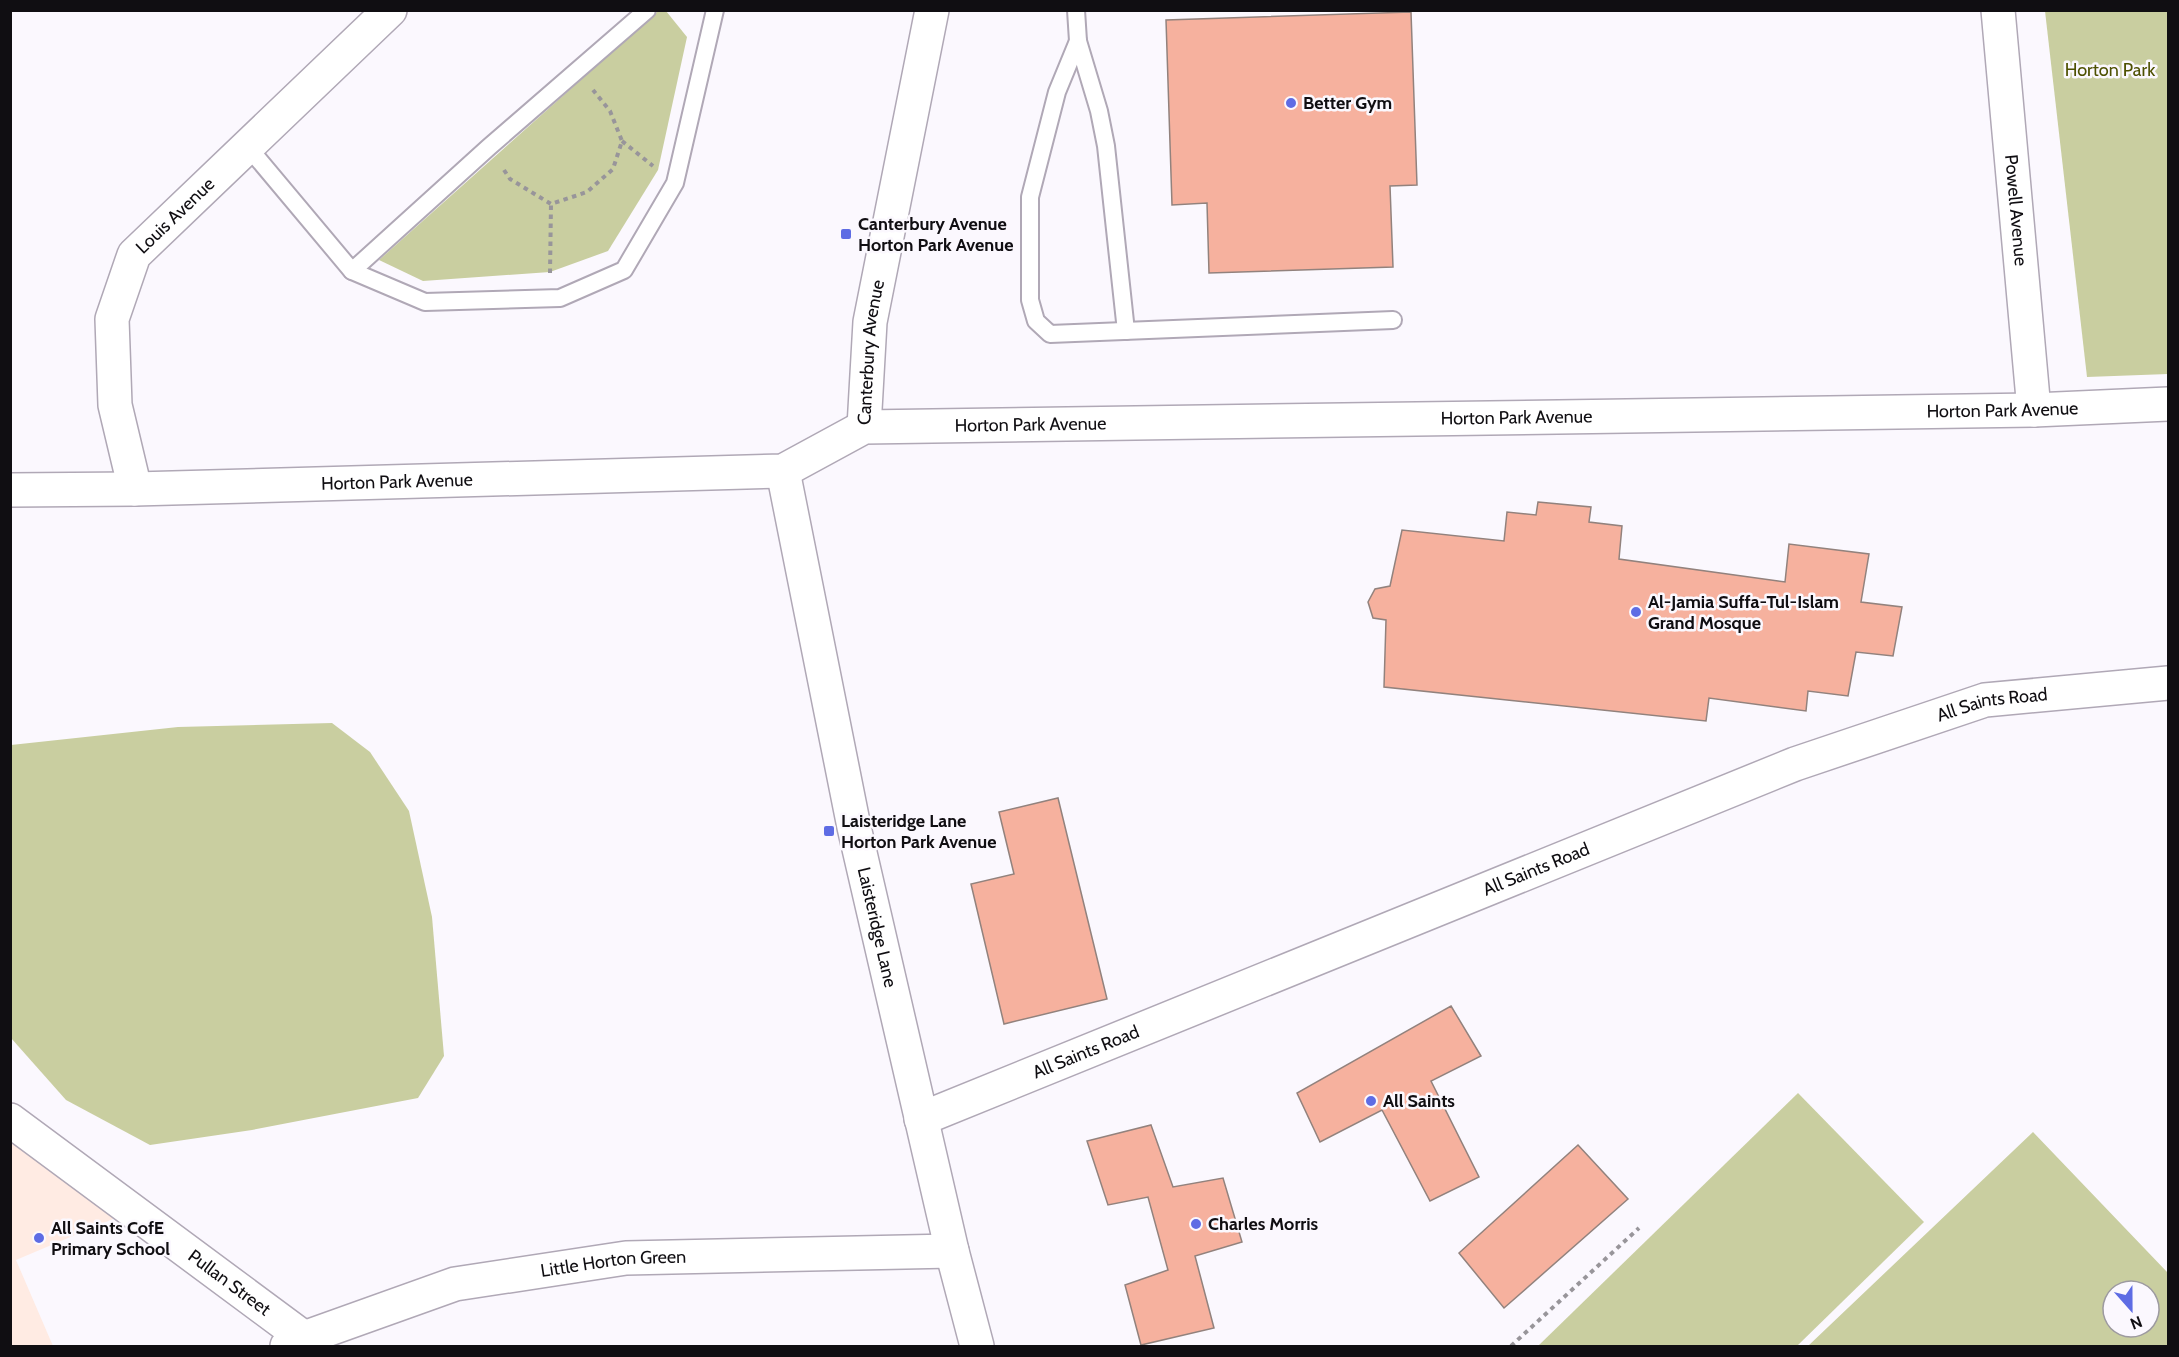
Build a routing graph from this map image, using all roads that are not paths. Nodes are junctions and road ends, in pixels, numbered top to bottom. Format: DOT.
graph roads {
  1 [pos="390,10"];
  2 [pos="647,10"];
  3 [pos="715,10"];
  4 [pos="932,10"];
  5 [pos="1076,10"];
  6 [pos="1998,10"];
  7 [pos="1078,41"];
  8 [pos="248,147"];
  9 [pos="352,272"];
  10 [pos="1394,320"];
  11 [pos="1126,331"];
  12 [pos="2169,404"];
  13 [pos="2034,410"];
  14 [pos="864,427"];
  15 [pos="783,471"];
  16 [pos="135,489"];
  17 [pos="10,490"];
  18 [pos="2169,683"];
  19 [pos="921,1119"];
  20 [pos="10,1120"];
  21 [pos="952,1251"];
  22 [pos="295,1342"];
  23 [pos="977,1347"];
  1 -- 8 [label="street, Louis Avenue"];
  2 -- 9 [label="lane"];
  3 -- 9 [label="lane"];
  4 -- 14 [label="street, Canterbury Avenue"];
  5 -- 7 [label="lane"];
  6 -- 13 [label="street, Powell Avenue"];
  7 -- 11 [label="lane"];
  7 -- 11 [label="lane"];
  8 -- 9 [label="lane"];
  8 -- 16 [label="street, Louis Avenue"];
  10 -- 11 [label="lane"];
  12 -- 13 [label="street, Horton Park Avenue"];
  13 -- 14 [label="street, Horton Park Avenue"];
  14 -- 15 [label="street, Canterbury Avenue"];
  15 -- 16 [label="street, Horton Park Avenue"];
  15 -- 19 [label="street, Laisteridge Lane"];
  16 -- 17 [label="street, Horton Park Avenue"];
  18 -- 19 [label="street, All Saints Road"];
  19 -- 21 [label="street, Laisteridge Lane"];
  20 -- 22 [label="street, Pullan Street"];
  21 -- 22 [label="street, Little Horton Green"];
  21 -- 23 [label="street, Laisteridge Lane"];
}
